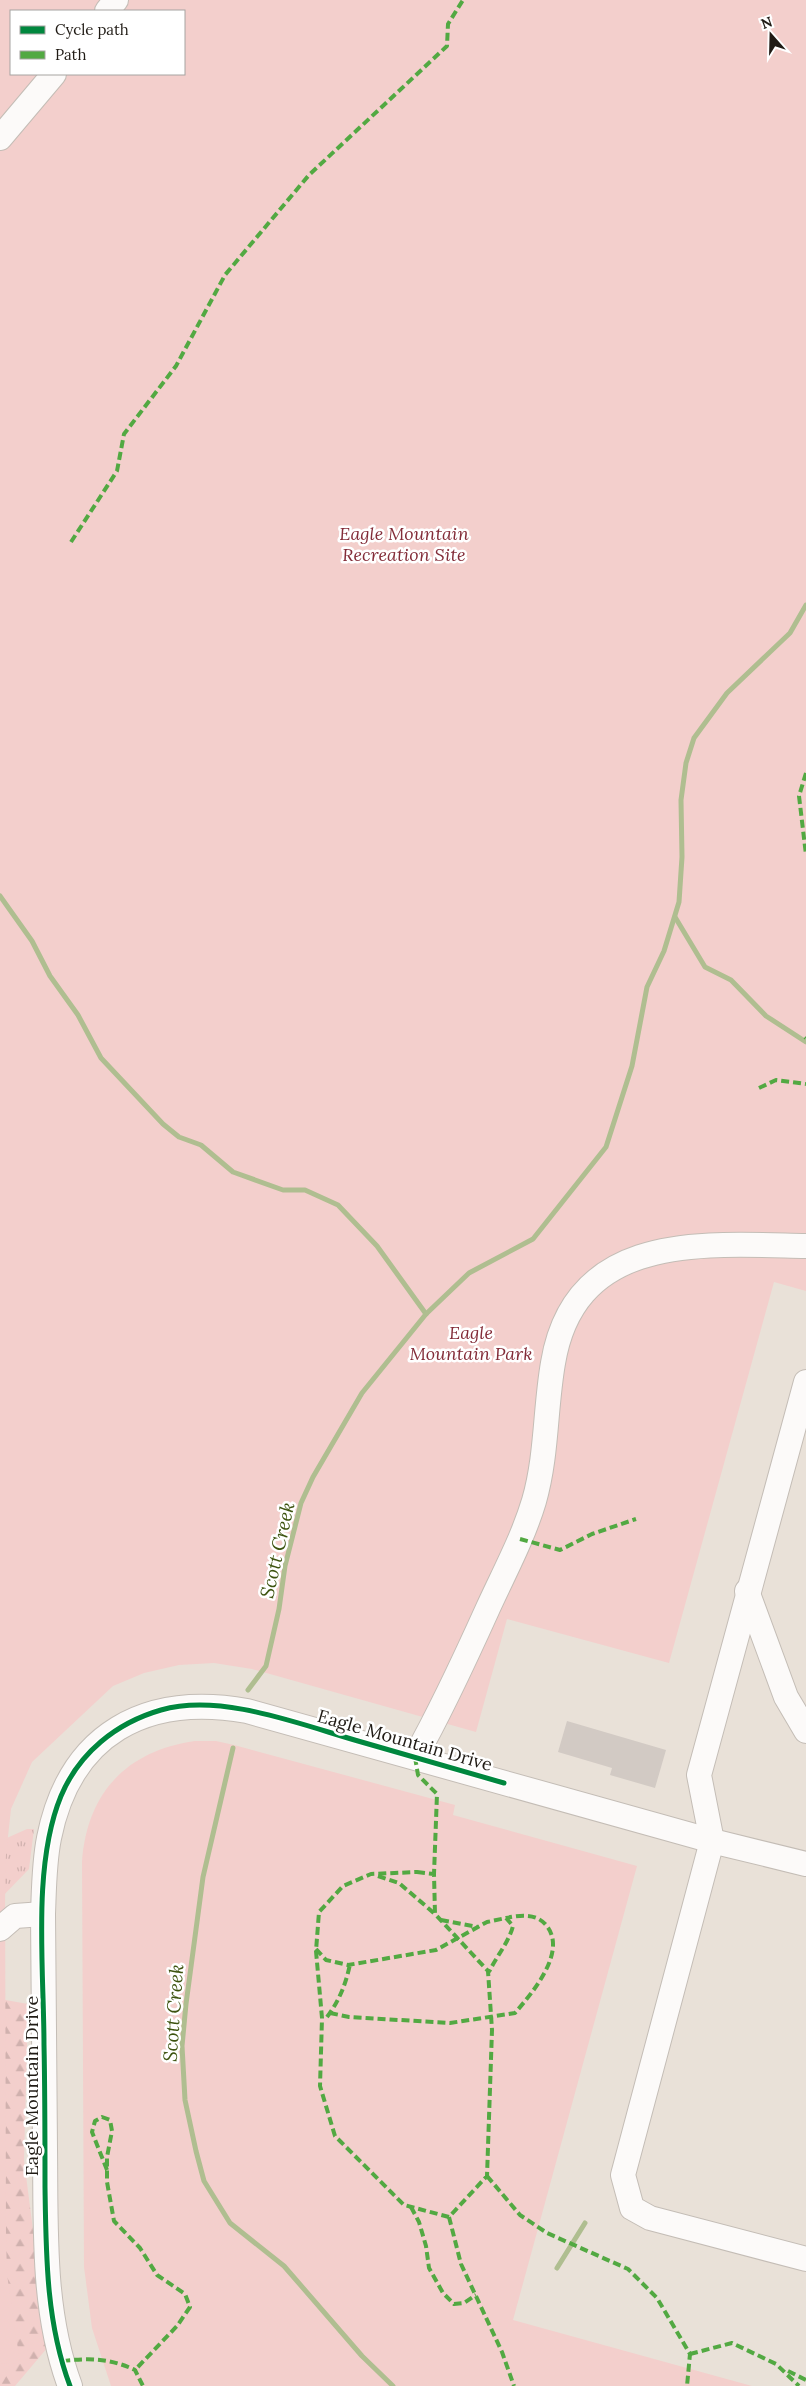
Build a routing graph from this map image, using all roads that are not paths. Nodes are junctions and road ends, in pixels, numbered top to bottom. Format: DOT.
graph roads {
  1 [pos="116,0"];
  2 [pos="108,10"];
  3 [pos="53,75"];
  4 [pos="0,138"];
  5 [pos="806,1246"];
  6 [pos="806,1382"];
  7 [pos="748,1591"];
  8 [pos="806,1731"];
  9 [pos="415,1757"];
  10 [pos="712,1841"];
  11 [pos="806,1864"];
  12 [pos="43,1914"];
  13 [pos="0,1929"];
  14 [pos="806,2259"];
  15 [pos="70,2386"];
  1 -- 2 [label="street"];
  3 -- 4 [label="street"];
  5 -- 9 [label="street"];
  6 -- 7 [label="street"];
  7 -- 8 [label="street"];
  7 -- 10 [label="street"];
  9 -- 10 [label="street, Eagle Mountain Drive"];
  9 -- 12 [label="street, Eagle Mountain Drive"];
  10 -- 11 [label="street, Eagle Mountain Drive"];
  10 -- 14 [label="street"];
  12 -- 13 [label="street"];
  12 -- 15 [label="street, Eagle Mountain Drive"];
}
